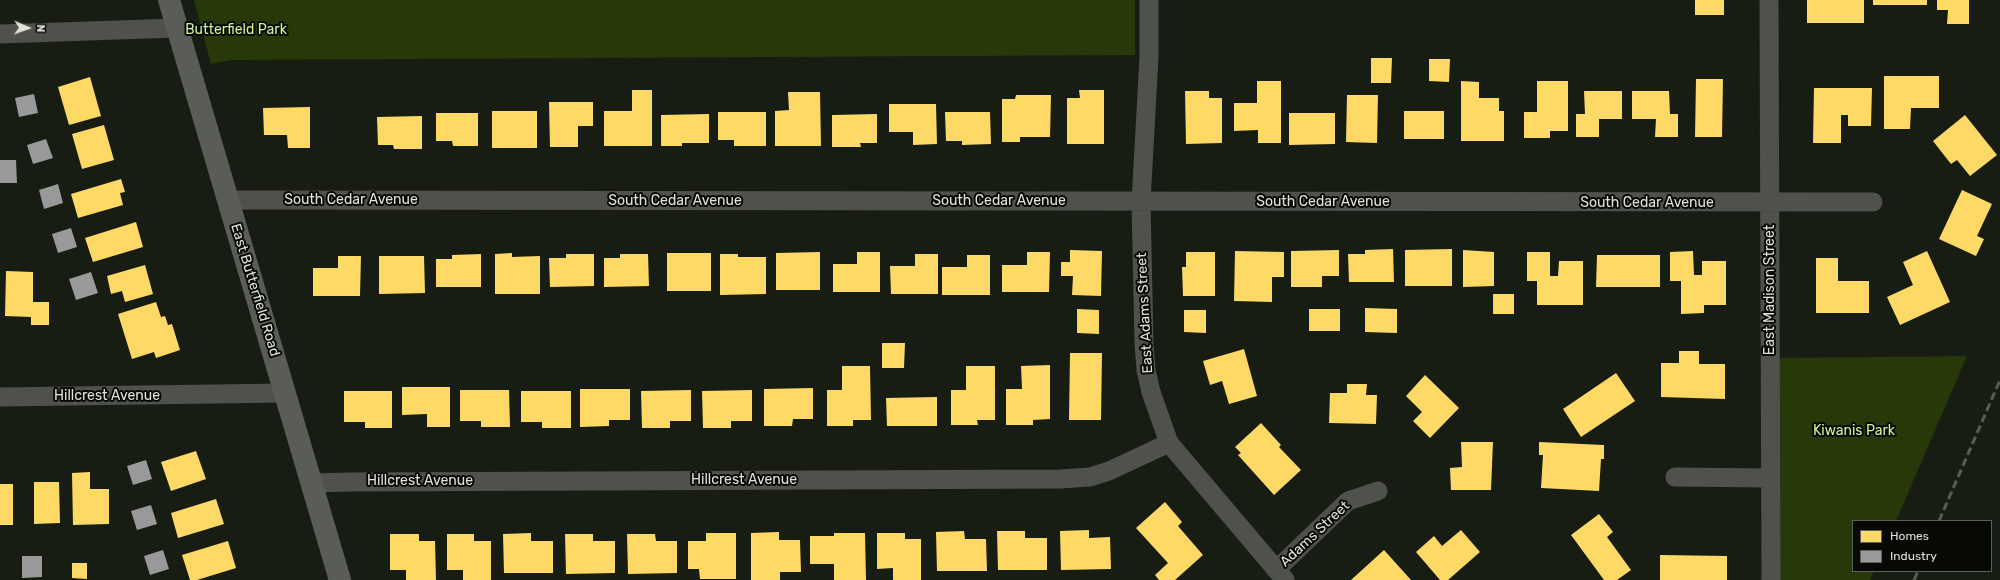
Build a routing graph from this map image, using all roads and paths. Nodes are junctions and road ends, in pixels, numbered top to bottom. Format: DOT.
graph roads {
  1 [pos="169,0"];
  2 [pos="1149,0"];
  3 [pos="1769,0"];
  4 [pos="177,28"];
  5 [pos="0,34"];
  6 [pos="228,200"];
  7 [pos="1141,202"];
  8 [pos="1872,202"];
  9 [pos="1770,203"];
  10 [pos="285,393"];
  11 [pos="0,397"];
  12 [pos="1169,443"];
  13 [pos="1675,477"];
  14 [pos="1770,478"];
  15 [pos="312,483"];
  16 [pos="1378,492"];
  17 [pos="1280,575"];
  18 [pos="340,580"];
  19 [pos="1771,580"];
  1 -- 4 [label="main road, East Butterfield Road"];
  2 -- 7 [label="street, East Adams Street"];
  3 -- 9 [label="street, East Madison Street"];
  4 -- 5 [label="street"];
  4 -- 6 [label="main road, East Butterfield Road"];
  6 -- 7 [label="street, South Cedar Avenue"];
  6 -- 10 [label="main road, East Butterfield Road"];
  7 -- 9 [label="street, South Cedar Avenue"];
  7 -- 12 [label="street, East Adams Street"];
  8 -- 9 [label="street, South Cedar Avenue"];
  9 -- 14 [label="street, East Madison Street"];
  10 -- 11 [label="street, Hillcrest Avenue"];
  10 -- 15 [label="main road, East Butterfield Road"];
  12 -- 15 [label="street, Hillcrest Avenue"];
  12 -- 17 [label="street, East Adams Street"];
  13 -- 14 [label="street"];
  14 -- 19 [label="street, East Madison Street"];
  15 -- 18 [label="main road, East Butterfield Road"];
  16 -- 17 [label="street, Adams Street"];
}
